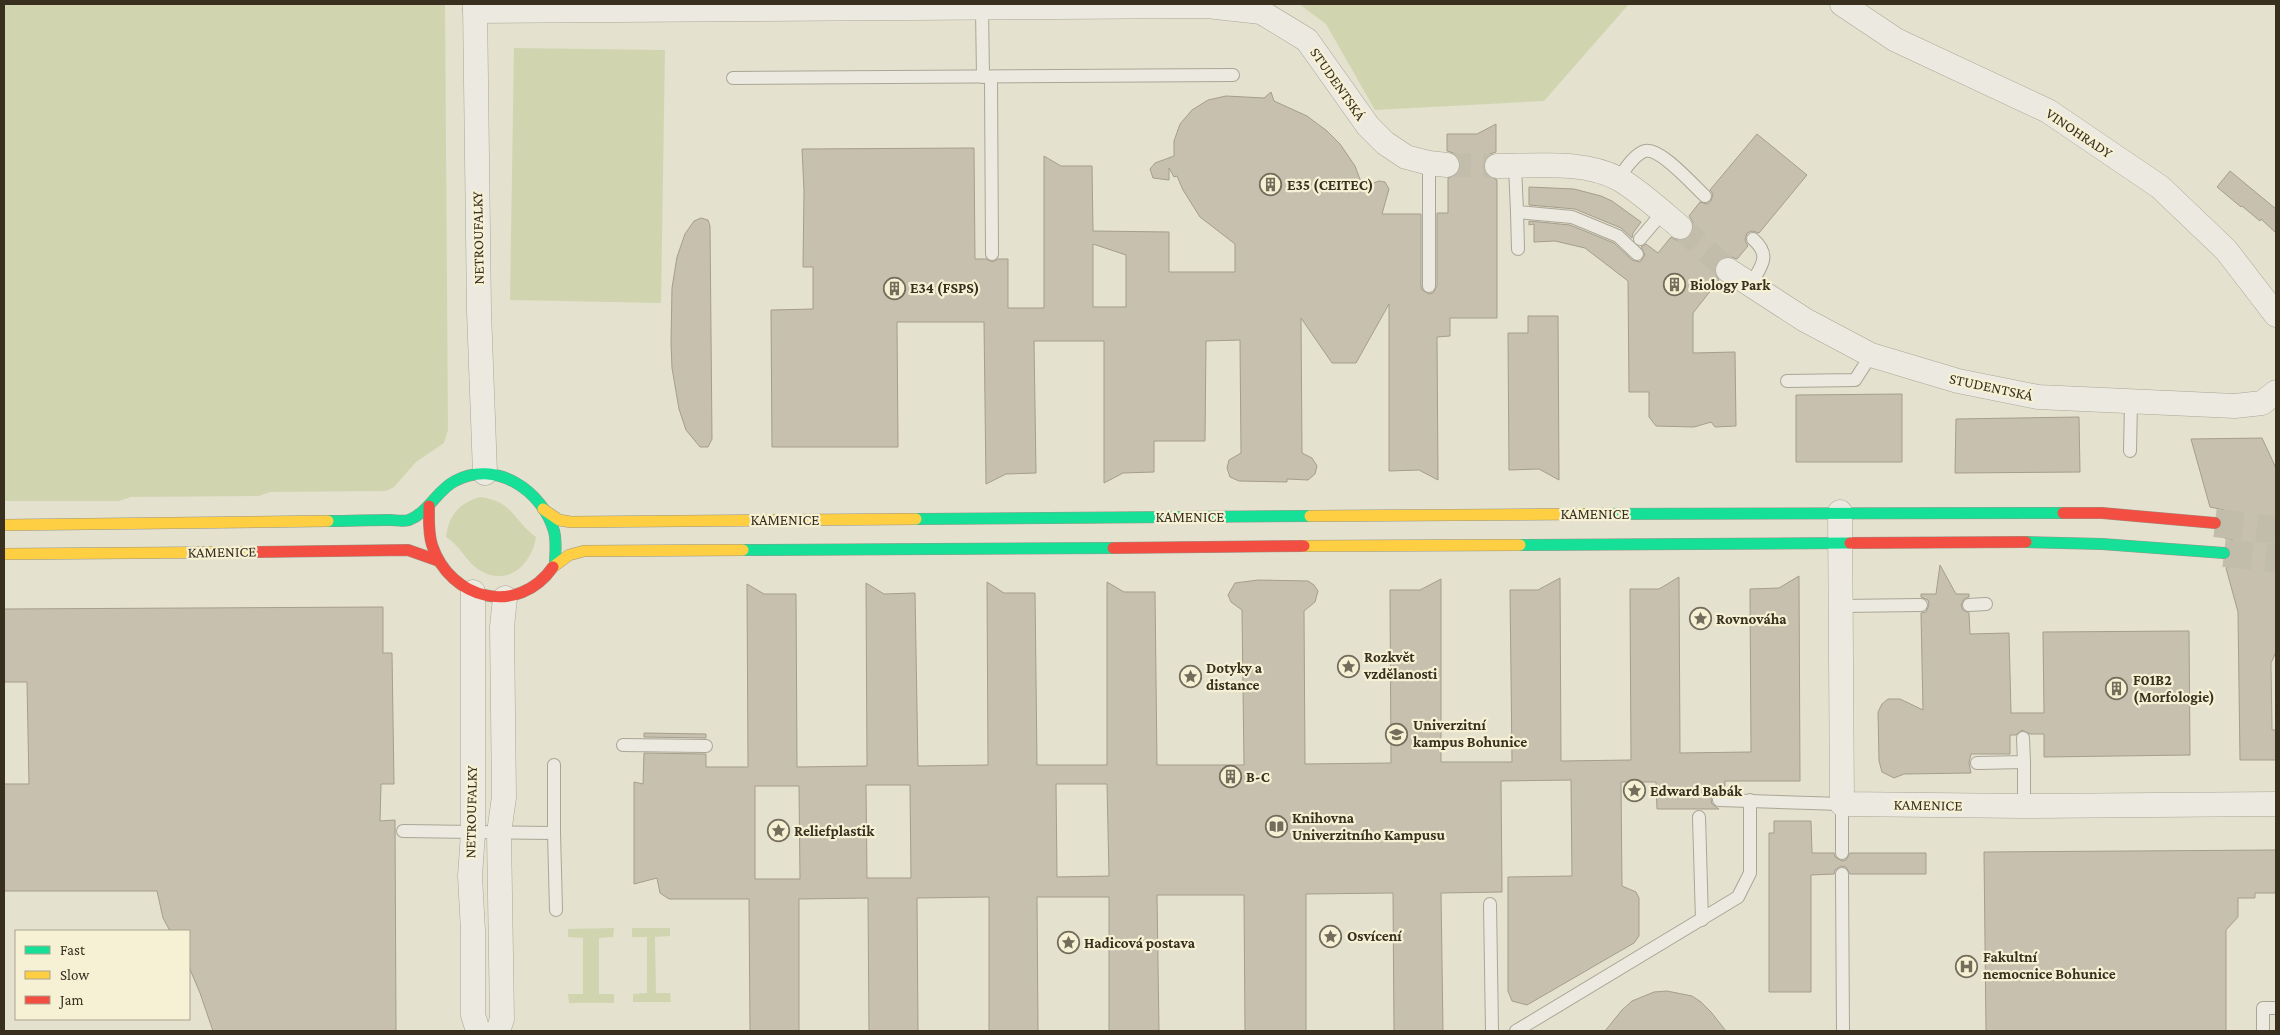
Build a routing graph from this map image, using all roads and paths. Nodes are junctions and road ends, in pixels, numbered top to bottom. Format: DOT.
graph roads {
  1 [pos="1842,4"];
  2 [pos="1207,5"];
  3 [pos="843,6"];
  4 [pos="888,6"];
  5 [pos="475,7"];
  6 [pos="583,7"];
  7 [pos="638,7"];
  8 [pos="982,8"];
  9 [pos="1233,75"];
  10 [pos="987,77"];
  11 [pos="734,78"];
  12 [pos="1438,164"];
  13 [pos="1506,166"];
  14 [pos="1618,179"];
  15 [pos="1705,196"];
  16 [pos="1517,212"];
  17 [pos="1671,220"];
  18 [pos="1640,239"];
  19 [pos="1753,239"];
  20 [pos="1518,249"];
  21 [pos="992,254"];
  22 [pos="1637,254"];
  23 [pos="1728,270"];
  24 [pos="1751,284"];
  25 [pos="1429,286"];
  26 [pos="2276,315"];
  27 [pos="1871,355"];
  28 [pos="1787,381"];
  29 [pos="2276,392"];
  30 [pos="2131,402"];
  31 [pos="2130,451"];
  32 [pos="485,472"];
  33 [pos="428,506"];
  34 [pos="543,509"];
  35 [pos="1840,512"];
  36 [pos="2215,523"];
  37 [pos="4,525"];
  38 [pos="1840,542"];
  39 [pos="2224,553"];
  40 [pos="4,554"];
  41 [pos="439,562"];
  42 [pos="555,565"];
  43 [pos="472,592"];
  44 [pos="505,598"];
  45 [pos="1986,604"];
  46 [pos="1921,605"];
  47 [pos="1969,605"];
  48 [pos="1841,606"];
  49 [pos="2023,738"];
  50 [pos="623,745"];
  51 [pos="706,746"];
  52 [pos="2024,762"];
  53 [pos="1977,763"];
  54 [pos="554,765"];
  55 [pos="1719,800"];
  56 [pos="1750,800"];
  57 [pos="1842,804"];
  58 [pos="2276,804"];
  59 [pos="2024,806"];
  60 [pos="1699,817"];
  61 [pos="403,831"];
  62 [pos="499,833"];
  63 [pos="554,833"];
  64 [pos="473,834"];
  65 [pos="1842,853"];
  66 [pos="1842,874"];
  67 [pos="1490,904"];
  68 [pos="556,910"];
  69 [pos="1702,920"];
  70 [pos="2276,1008"];
  71 [pos="1843,1027"];
  72 [pos="478,1031"];
  73 [pos="498,1031"];
  74 [pos="1492,1031"];
  75 [pos="1516,1031"];
  76 [pos="1832,1031"];
  77 [pos="2263,1031"];
  1 -- 26 [label="street, VINOHRADY"];
  2 -- 8 [label="street, STUDENTSKÁ"];
  2 -- 12 [label="street, STUDENTSKÁ"];
  3 -- 4 [label="street, STUDENTSKÁ"];
  3 -- 7 [label="street, STUDENTSKÁ"];
  4 -- 8 [label="street, STUDENTSKÁ"];
  5 -- 6 [label="street, STUDENTSKÁ"];
  5 -- 32 [label="street, NETROUFALKY"];
  6 -- 7 [label="street, STUDENTSKÁ"];
  8 -- 10 [label="lane"];
  9 -- 10 [label="lane"];
  10 -- 11 [label="lane"];
  10 -- 21 [label="lane"];
  12 -- 25 [label="lane"];
  13 -- 14 [label="street"];
  13 -- 16 [label="lane"];
  14 -- 15 [label="lane"];
  14 -- 17 [label="street"];
  16 -- 20 [label="lane"];
  16 -- 22 [label="lane"];
  17 -- 18 [label="lane"];
  19 -- 24 [label="lane"];
  23 -- 24 [label="street, STUDENTSKÁ"];
  24 -- 27 [label="street, STUDENTSKÁ"];
  27 -- 28 [label="lane"];
  27 -- 30 [label="street, STUDENTSKÁ"];
  29 -- 30 [label="street, STUDENTSKÁ"];
  30 -- 31 [label="lane"];
  32 -- 33 [label="street, KAMENICE"];
  32 -- 34 [label="street, KAMENICE"];
  33 -- 37 [label="street, KAMENICE"];
  33 -- 41 [label="street, KAMENICE"];
  34 -- 35 [label="street, KAMENICE"];
  34 -- 42 [label="street, KAMENICE"];
  35 -- 36 [label="street, KAMENICE"];
  35 -- 38 [label="street"];
  38 -- 39 [label="street, KAMENICE"];
  38 -- 42 [label="street, KAMENICE"];
  38 -- 48 [label="street"];
  40 -- 41 [label="street, KAMENICE"];
  41 -- 43 [label="street, KAMENICE"];
  42 -- 44 [label="street, KAMENICE"];
  43 -- 44 [label="street, KAMENICE"];
  43 -- 64 [label="street, NETROUFALKY"];
  44 -- 62 [label="street, NETROUFALKY"];
  45 -- 47 [label="lane"];
  46 -- 48 [label="lane"];
  48 -- 57 [label="street"];
  49 -- 52 [label="lane"];
  50 -- 51 [label="lane"];
  52 -- 53 [label="lane"];
  52 -- 59 [label="lane"];
  54 -- 63 [label="lane"];
  55 -- 56 [label="lane"];
  56 -- 57 [label="lane"];
  56 -- 69 [label="lane"];
  57 -- 59 [label="street, KAMENICE"];
  57 -- 65 [label="lane"];
  58 -- 59 [label="street, KAMENICE"];
  60 -- 69 [label="lane"];
  61 -- 64 [label="lane"];
  62 -- 63 [label="lane"];
  62 -- 64 [label="lane"];
  62 -- 73 [label="street, NETROUFALKY"];
  63 -- 68 [label="lane"];
  64 -- 72 [label="street, NETROUFALKY"];
  66 -- 71 [label="lane"];
  67 -- 74 [label="lane"];
  69 -- 75 [label="lane"];
  70 -- 77 [label="lane"];
  71 -- 76 [label="lane"];
}
